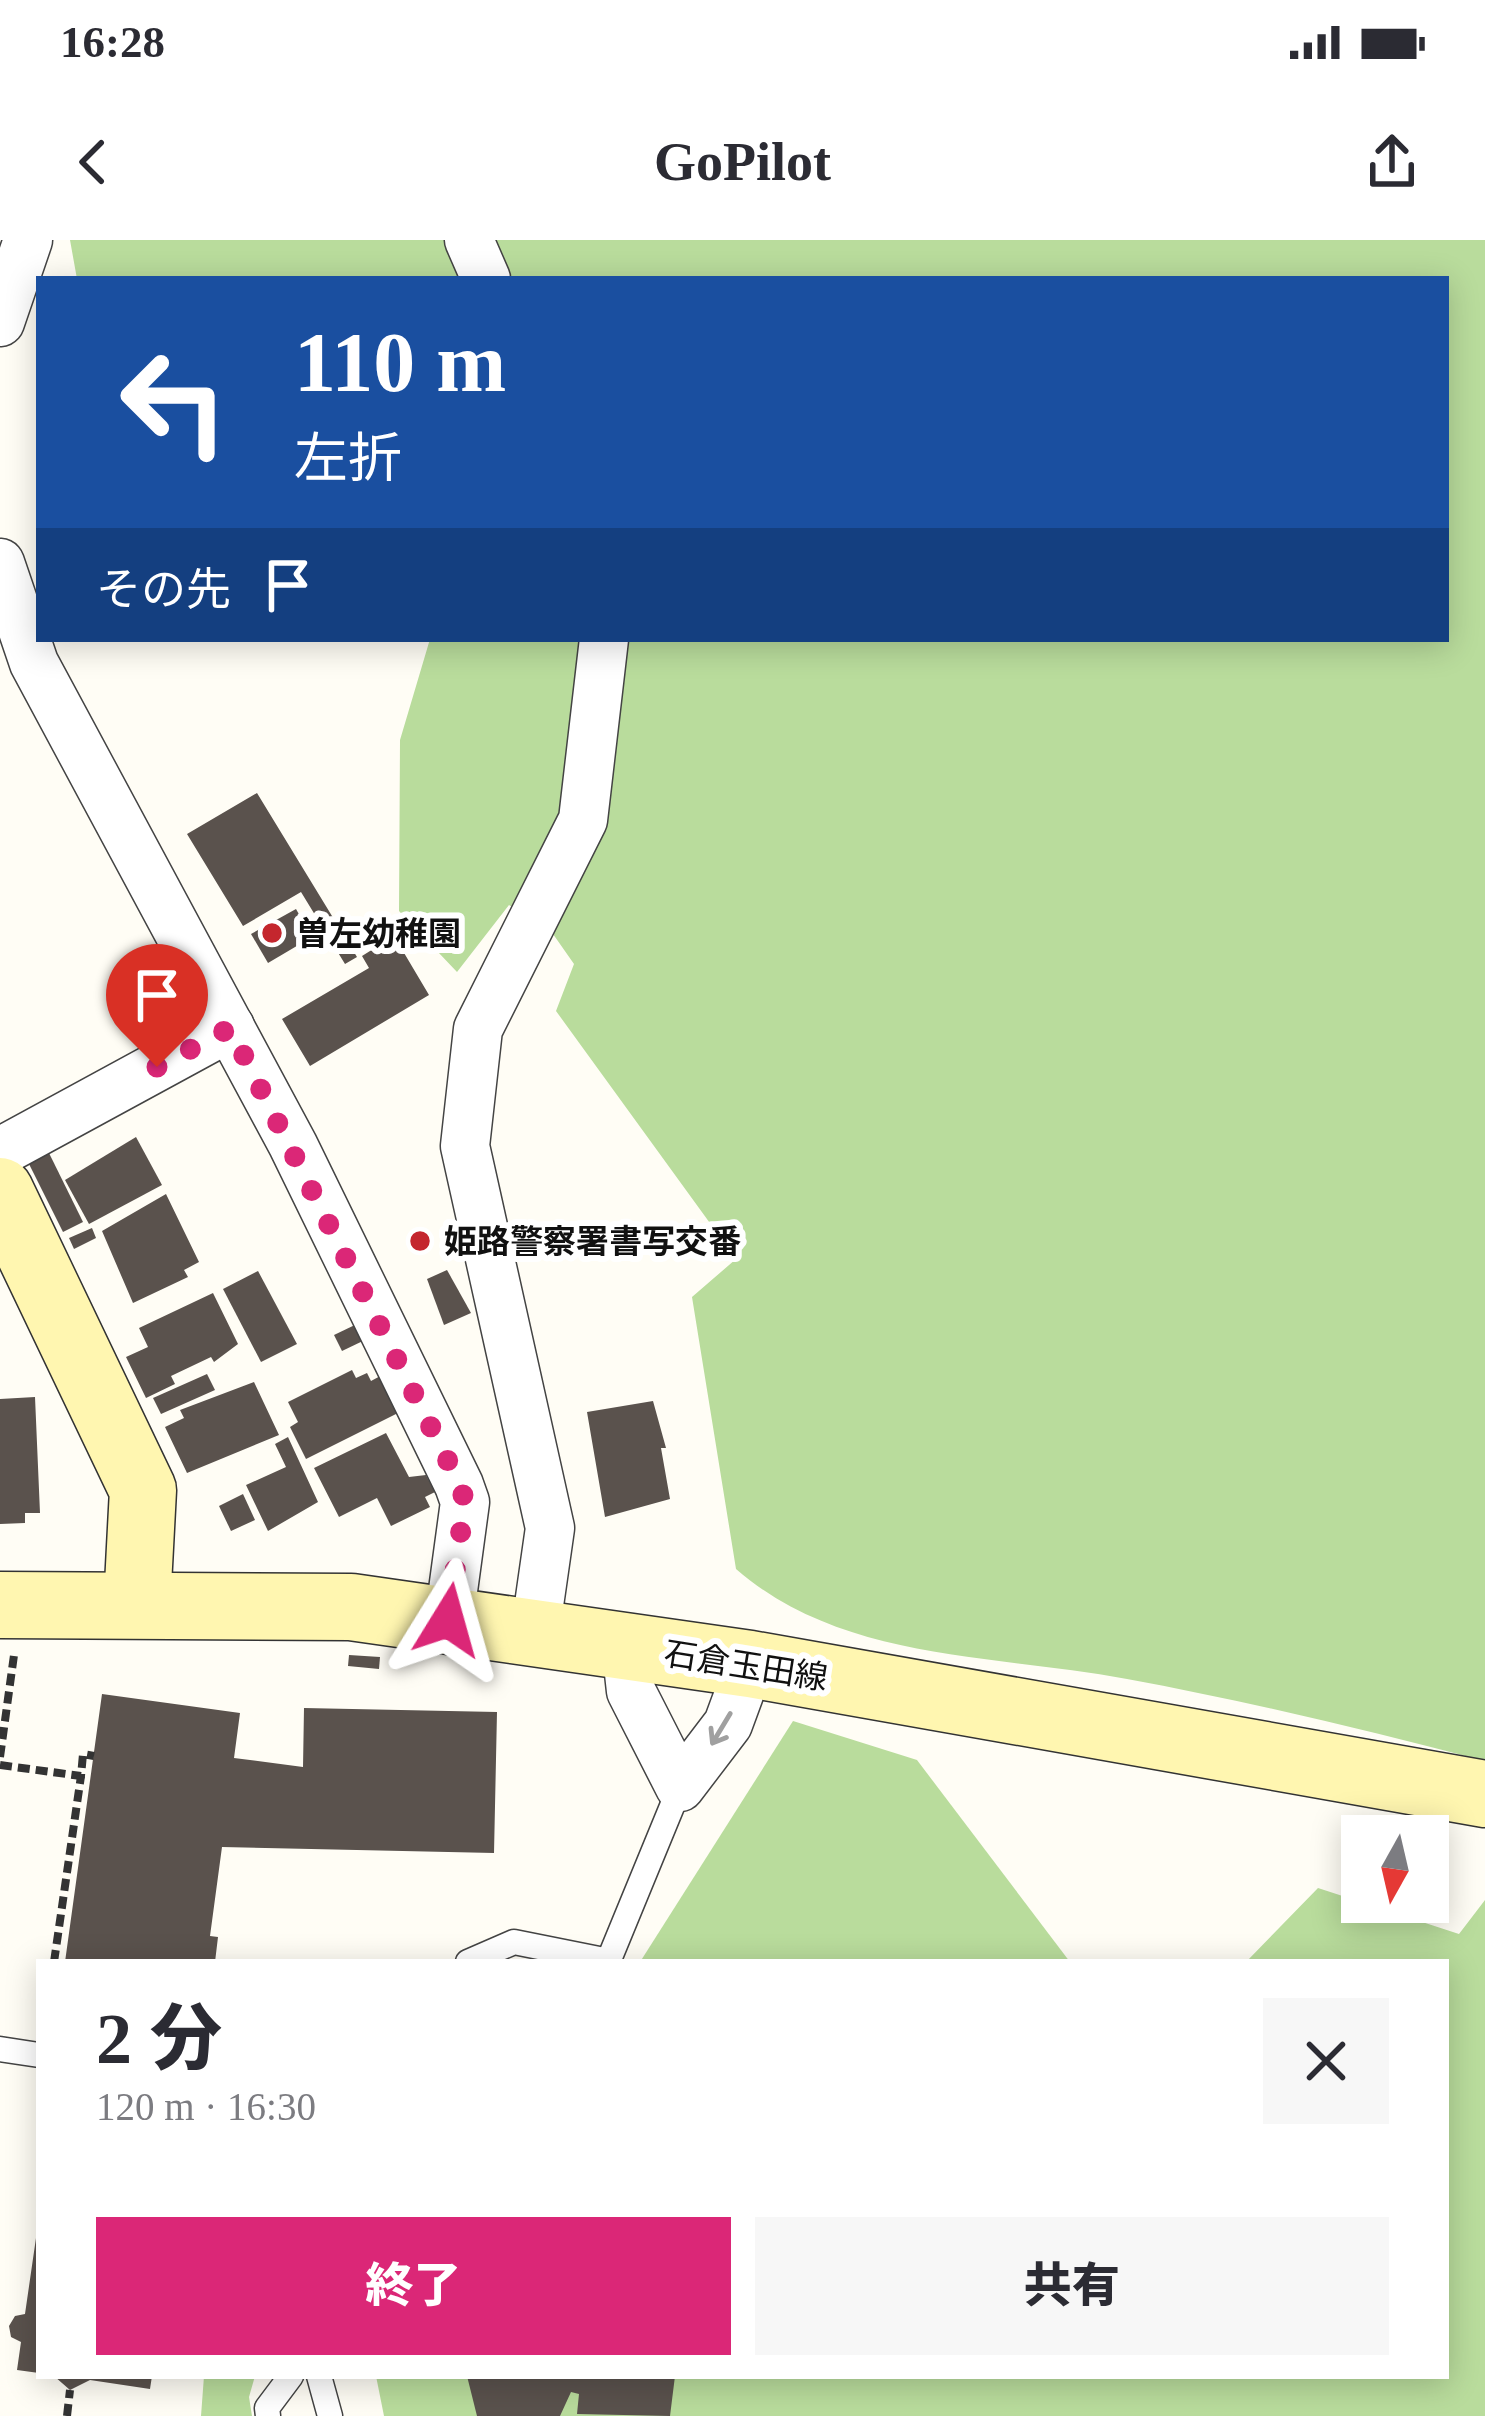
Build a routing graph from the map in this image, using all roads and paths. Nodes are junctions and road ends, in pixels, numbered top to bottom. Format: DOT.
graph roads {
  1 [pos="28,240"];
  2 [pos="469,240"];
  3 [pos="485,276"];
  4 [pos="0,322"];
  5 [pos="0,563"];
  6 [pos="604,642"];
  7 [pos="230,1028"];
  8 [pos="0,1152"];
  9 [pos="0,1191"];
  10 [pos="137,1604"];
  11 [pos="448,1620"];
  12 [pos="8,1623"];
  13 [pos="536,1633"];
  14 [pos="626,1646"];
  15 [pos="751,1664"];
  16 [pos="94,1756"];
  17 [pos="0,1761"];
  18 [pos="81,1776"];
  19 [pos="680,1787"];
  20 [pos="1485,1794"];
  21 [pos="54,1959"];
  22 [pos="475,1959"];
  23 [pos="599,1959"];
  24 [pos="610,1959"];
  25 [pos="0,2050"];
  26 [pos="36,2055"];
  27 [pos="290,2379"];
  28 [pos="320,2379"];
  29 [pos="70,2390"];
  30 [pos="67,2416"];
  31 [pos="268,2416"];
  32 [pos="330,2416"];
  1 -- 4 [label="street"];
  2 -- 3 [label="street"];
  5 -- 7 [label="street"];
  6 -- 13 [label="street"];
  7 -- 8 [label="street"];
  7 -- 11 [label="street"];
  9 -- 10 [label="main road"];
  10 -- 11 [label="main road, 石倉玉田線"];
  10 -- 12 [label="main road, 石倉玉田線"];
  11 -- 13 [label="main road, 石倉玉田線"];
  12 -- 17 [label="path"];
  13 -- 14 [label="main road, 石倉玉田線"];
  14 -- 15 [label="main road, 石倉玉田線"];
  14 -- 19 [label="street"];
  15 -- 19 [label="street, one-way"];
  15 -- 20 [label="main road, 石倉玉田線"];
  16 -- 18 [label="path"];
  17 -- 18 [label="path"];
  18 -- 21 [label="path"];
  19 -- 24 [label="lane"];
  22 -- 23 [label="lane"];
  25 -- 26 [label="lane"];
  27 -- 31 [label="lane"];
  28 -- 32 [label="lane"];
  29 -- 30 [label="path"];
}
